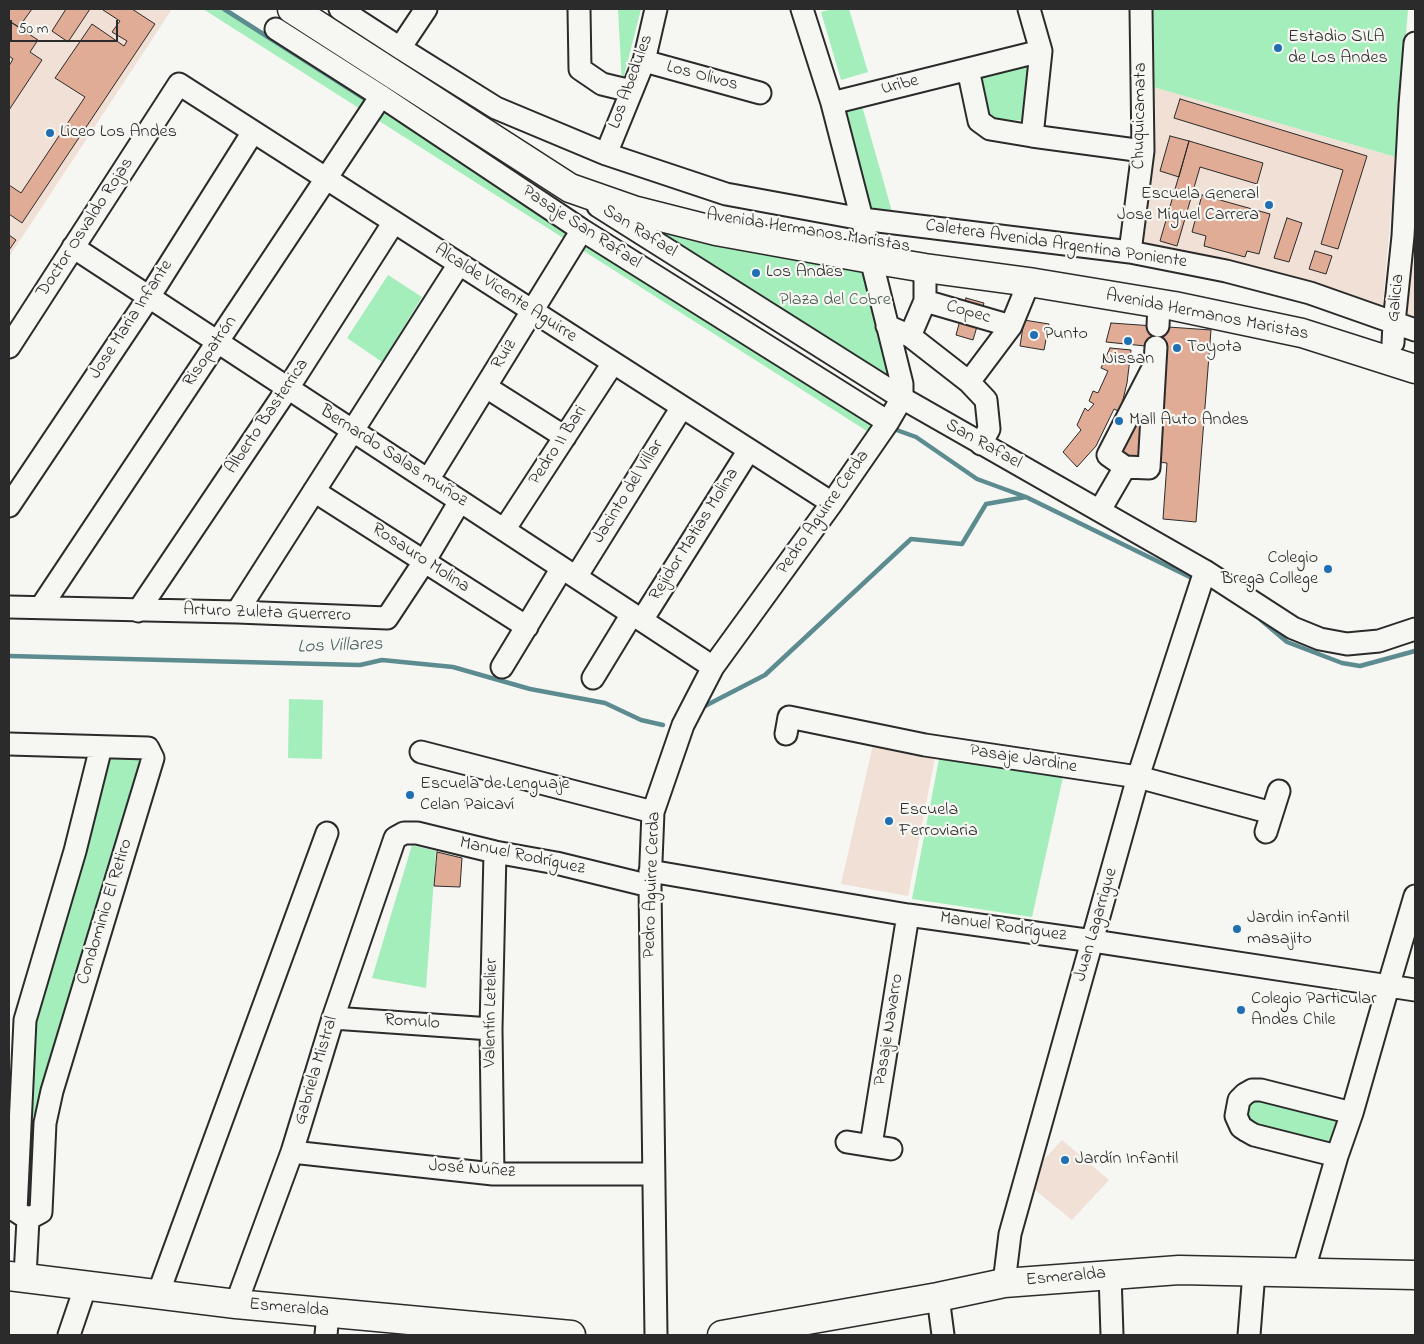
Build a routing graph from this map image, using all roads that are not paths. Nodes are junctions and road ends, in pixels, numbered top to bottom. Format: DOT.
graph roads {
  1 [pos="340,9"];
  2 [pos="426,9"];
  3 [pos="580,9"];
  4 [pos="656,9"];
  5 [pos="1029,9"];
  6 [pos="1141,9"];
  7 [pos="808,10"];
  8 [pos="284,19"];
  9 [pos="1415,43"];
  10 [pos="400,48"];
  11 [pos="1041,51"];
  12 [pos="644,61"];
  13 [pos="968,69"];
  14 [pos="179,84"];
  15 [pos="631,91"];
  16 [pos="760,93"];
  17 [pos="380,96"];
  18 [pos="832,103"];
  19 [pos="1413,106"];
  20 [pos="253,132"];
  21 [pos="484,133"];
  22 [pos="1032,136"];
  23 [pos="1143,151"];
  24 [pos="606,154"];
  25 [pos="326,179"];
  26 [pos="570,188"];
  27 [pos="394,222"];
  28 [pos="582,230"];
  29 [pos="1409,237"];
  30 [pos="866,240"];
  31 [pos="73,247"];
  32 [pos="1130,252"];
  33 [pos="459,264"];
  34 [pos="925,268"];
  35 [pos="1029,282"];
  36 [pos="149,297"];
  37 [pos="925,300"];
  38 [pos="532,311"];
  39 [pos="887,326"];
  40 [pos="1011,326"];
  41 [pos="1157,335"];
  42 [pos="910,336"];
  43 [pos="1404,337"];
  44 [pos="218,342"];
  45 [pos="9,347"];
  46 [pos="613,363"];
  47 [pos="1415,369"];
  48 [pos="969,382"];
  49 [pos="486,387"];
  50 [pos="288,388"];
  51 [pos="902,398"];
  52 [pos="682,407"];
  53 [pos="888,422"];
  54 [pos="352,430"];
  55 [pos="566,437"];
  56 [pos="981,444"];
  57 [pos="749,450"];
  58 [pos="1125,467"];
  59 [pos="428,480"];
  60 [pos="314,491"];
  61 [pos="460,501"];
  62 [pos="832,503"];
  63 [pos="9,506"];
  64 [pos="1100,510"];
  65 [pos="504,530"];
  66 [pos="424,562"];
  67 [pos="1205,571"];
  68 [pos="569,572"];
  69 [pos="9,607"];
  70 [pos="41,607"];
  71 [pos="138,611"];
  72 [pos="237,612"];
  73 [pos="637,617"];
  74 [pos="527,627"];
  75 [pos="1415,629"];
  76 [pos="502,667"];
  77 [pos="713,667"];
  78 [pos="593,678"];
  79 [pos="786,734"];
  80 [pos="9,744"];
  81 [pos="101,747"];
  82 [pos="421,752"];
  83 [pos="1138,777"];
  84 [pos="1280,791"];
  85 [pos="653,812"];
  86 [pos="327,833"];
  87 [pos="395,838"];
  88 [pos="495,852"];
  89 [pos="650,879"];
  90 [pos="1415,896"];
  91 [pos="908,914"];
  92 [pos="1093,941"];
  93 [pos="1388,986"];
  94 [pos="1415,990"];
  95 [pos="334,1018"];
  96 [pos="491,1029"];
  97 [pos="1352,1113"];
  98 [pos="20,1122"];
  99 [pos="45,1123"];
  100 [pos="847,1142"];
  101 [pos="292,1152"];
  102 [pos="1337,1156"];
  103 [pos="493,1174"];
  104 [pos="653,1174"];
  105 [pos="28,1219"];
  106 [pos="1254,1272"];
  107 [pos="1303,1272"];
  108 [pos="1110,1274"];
  109 [pos="1415,1275"];
  110 [pos="17,1277"];
  111 [pos="1004,1283"];
  112 [pos="86,1285"];
  113 [pos="158,1294"];
  114 [pos="938,1297"];
  115 [pos="236,1304"];
  116 [pos="327,1324"];
  117 [pos="424,1329"];
  118 [pos="69,1335"];
  119 [pos="570,1335"];
  120 [pos="656,1335"];
  121 [pos="722,1335"];
  122 [pos="943,1335"];
  123 [pos="1112,1335"];
  124 [pos="1248,1335"];
  1 -- 10 [label="street"];
  2 -- 10 [label="street"];
  3 -- 15 [label="street"];
  4 -- 12 [label="street, Los Abedules"];
  5 -- 11 [label="street"];
  6 -- 23 [label="street, Chuquicamata"];
  7 -- 18 [label="street"];
  8 -- 17 [label="street, Pasaje San Rafael"];
  8 -- 21 [label="main road"];
  9 -- 19 [label="street, Galicia"];
  10 -- 24 [label="street"];
  11 -- 13 [label="street, Uribe"];
  11 -- 22 [label="street"];
  12 -- 15 [label="street, Los Abedules"];
  12 -- 16 [label="street, Los Olivos"];
  13 -- 18 [label="street, Uribe"];
  13 -- 22 [label="street"];
  14 -- 20 [label="street, Alcalde Vicente Aguirre"];
  14 -- 31 [label="street, Doctor Osvaldo Rojas"];
  15 -- 24 [label="street, Los Abedules"];
  17 -- 25 [label="street, Risopatrón"];
  17 -- 28 [label="street, Pasaje San Rafael"];
  18 -- 30 [label="street"];
  19 -- 29 [label="street, Galicia"];
  20 -- 25 [label="street, Alcalde Vicente Aguirre"];
  20 -- 36 [label="street, Jose Maria Infante"];
  21 -- 26 [label="main road, Avenida Hermanos Maristas"];
  21 -- 30 [label="main road, Avenida Hermanos Maristas"];
  22 -- 23 [label="street"];
  23 -- 32 [label="street, Chuquicamata"];
  24 -- 30 [label="street, Caletera Avenida Argentina Poniente"];
  25 -- 27 [label="street, Alcalde Vicente Aguirre"];
  25 -- 44 [label="street, Risopatrón"];
  26 -- 30 [label="main road, Avenida Hermanos Maristas"];
  26 -- 51 [label="street, San Rafael"];
  27 -- 33 [label="street, Alcalde Vicente Aguirre"];
  27 -- 50 [label="street, Alberto Basterrica"];
  28 -- 38 [label="street, Ruiz"];
  28 -- 53 [label="street, Pasaje San Rafael"];
  29 -- 43 [label="street, Galicia"];
  30 -- 32 [label="street, Caletera Avenida Argentina Poniente"];
  30 -- 34 [label="main road, Avenida Hermanos Maristas"];
  30 -- 39 [label="street"];
  30 -- 43 [label="main road, Avenida Hermanos Maristas"];
  31 -- 36 [label="street, Bernardo Salas muñoz"];
  31 -- 45 [label="street, Doctor Osvaldo Rojas"];
  32 -- 43 [label="street, Caletera Avenida Argentina Poniente"];
  33 -- 38 [label="street, Alcalde Vicente Aguirre"];
  33 -- 54 [label="street"];
  34 -- 35 [label="main road, Avenida Hermanos Maristas"];
  34 -- 37 [label="street, Copec"];
  35 -- 40 [label="street, Copec"];
  35 -- 41 [label="main road, Avenida Hermanos Maristas"];
  36 -- 44 [label="street, Bernardo Salas muñoz"];
  36 -- 63 [label="street, Jose Maria Infante"];
  37 -- 40 [label="street, Copec"];
  37 -- 42 [label="street, Copec"];
  38 -- 46 [label="street, Alcalde Vicente Aguirre"];
  38 -- 49 [label="street, Ruiz"];
  39 -- 42 [label="street"];
  39 -- 51 [label="street"];
  40 -- 48 [label="street, Copec"];
  41 -- 47 [label="main road, Avenida Hermanos Maristas"];
  41 -- 58 [label="street"];
  41 -- 58 [label="street"];
  42 -- 48 [label="street"];
  44 -- 50 [label="street, Bernardo Salas muñoz"];
  44 -- 70 [label="street, Risopatrón"];
  46 -- 52 [label="street, Alcalde Vicente Aguirre"];
  46 -- 55 [label="street, Pedro II Bari"];
  48 -- 56 [label="street"];
  49 -- 55 [label="street"];
  49 -- 59 [label="street, Ruiz"];
  50 -- 54 [label="street, Bernardo Salas muñoz"];
  50 -- 71 [label="street, Alberto Basterrica"];
  51 -- 53 [label="street, Pedro Aguirre Cerda"];
  51 -- 56 [label="street, San Rafael"];
  52 -- 57 [label="street, Alcalde Vicente Aguirre"];
  52 -- 68 [label="street, Jacinto del Villar"];
  53 -- 62 [label="street, Pedro Aguirre Cerda"];
  54 -- 59 [label="street, Bernardo Salas muñoz"];
  54 -- 60 [label="street"];
  55 -- 65 [label="street, Pedro II Bari"];
  56 -- 64 [label="street, San Rafael"];
  57 -- 62 [label="street, Alcalde Vicente Aguirre"];
  57 -- 73 [label="street, Rejidor Matias Molina"];
  58 -- 64 [label="street"];
  59 -- 61 [label="street, Bernardo Salas muñoz"];
  60 -- 66 [label="street, Rosauro Molina"];
  60 -- 72 [label="street"];
  61 -- 65 [label="street, Bernardo Salas muñoz"];
  61 -- 66 [label="street, Arturo Zuleta Guerrero"];
  62 -- 77 [label="street, Pedro Aguirre Cerda"];
  64 -- 67 [label="street, San Rafael"];
  65 -- 68 [label="street, Bernardo Salas muñoz"];
  66 -- 72 [label="street, Arturo Zuleta Guerrero"];
  66 -- 74 [label="street, Rosauro Molina"];
  67 -- 75 [label="street, San Rafael"];
  67 -- 83 [label="street, Juan Lagarrigue"];
  68 -- 73 [label="street, Bernardo Salas muñoz"];
  68 -- 74 [label="street, Jacinto del Villar"];
  69 -- 70 [label="street, Arturo Zuleta Guerrero"];
  70 -- 71 [label="street, Arturo Zuleta Guerrero"];
  71 -- 72 [label="street, Arturo Zuleta Guerrero"];
  73 -- 77 [label="street, Bernardo Salas muñoz"];
  73 -- 78 [label="street, Rejidor Matias Molina"];
  74 -- 76 [label="street, Jacinto del Villar"];
  77 -- 85 [label="street, Pedro Aguirre Cerda"];
  79 -- 83 [label="street, Pasaje Jardine"];
  80 -- 81 [label="street, Condominio El Retiro"];
  81 -- 98 [label="street"];
  81 -- 99 [label="street, Condominio El Retiro"];
  82 -- 85 [label="street"];
  83 -- 84 [label="street, Pasaje Jardine"];
  83 -- 92 [label="street, Juan Lagarrigue"];
  85 -- 89 [label="street, Pedro Aguirre Cerda"];
  86 -- 113 [label="street"];
  87 -- 88 [label="street, Manuel Rodríguez"];
  87 -- 95 [label="street, Gabriela Mistral"];
  88 -- 89 [label="street, Manuel Rodríguez"];
  88 -- 96 [label="street, Valentín Letelier"];
  89 -- 91 [label="street, Manuel Rodríguez"];
  89 -- 104 [label="street, Pedro Aguirre Cerda"];
  90 -- 93 [label="street"];
  91 -- 92 [label="street, Manuel Rodríguez"];
  91 -- 100 [label="street, Pasaje Navarro"];
  92 -- 93 [label="street, Manuel Rodríguez"];
  92 -- 111 [label="street, Juan Lagarrigue"];
  93 -- 94 [label="street, Manuel Rodríguez"];
  93 -- 97 [label="street"];
  95 -- 96 [label="street, Romulo"];
  95 -- 101 [label="street, Gabriela Mistral"];
  96 -- 103 [label="street, Valentín Letelier"];
  97 -- 102 [label="street"];
  97 -- 102 [label="street"];
  98 -- 99 [label="street"];
  98 -- 105 [label="street"];
  99 -- 105 [label="street, Condominio El Retiro"];
  101 -- 103 [label="street, José Núñez"];
  101 -- 115 [label="street, Gabriela Mistral"];
  102 -- 107 [label="street"];
  103 -- 104 [label="street, José Núñez"];
  104 -- 120 [label="street, Pedro Aguirre Cerda"];
  105 -- 110 [label="street"];
  106 -- 107 [label="main road, Esmeralda"];
  106 -- 108 [label="main road, Esmeralda"];
  106 -- 124 [label="street"];
  107 -- 109 [label="main road, Esmeralda"];
  108 -- 111 [label="main road, Esmeralda"];
  108 -- 123 [label="street"];
  110 -- 112 [label="main road, Esmeralda"];
  111 -- 114 [label="main road, Esmeralda"];
  112 -- 113 [label="main road, Esmeralda"];
  112 -- 118 [label="street"];
  113 -- 115 [label="main road, Esmeralda"];
  114 -- 121 [label="main road, Esmeralda"];
  114 -- 122 [label="street"];
  115 -- 116 [label="main road, Esmeralda"];
  116 -- 117 [label="main road, Esmeralda"];
  117 -- 119 [label="main road, Esmeralda"];
}
